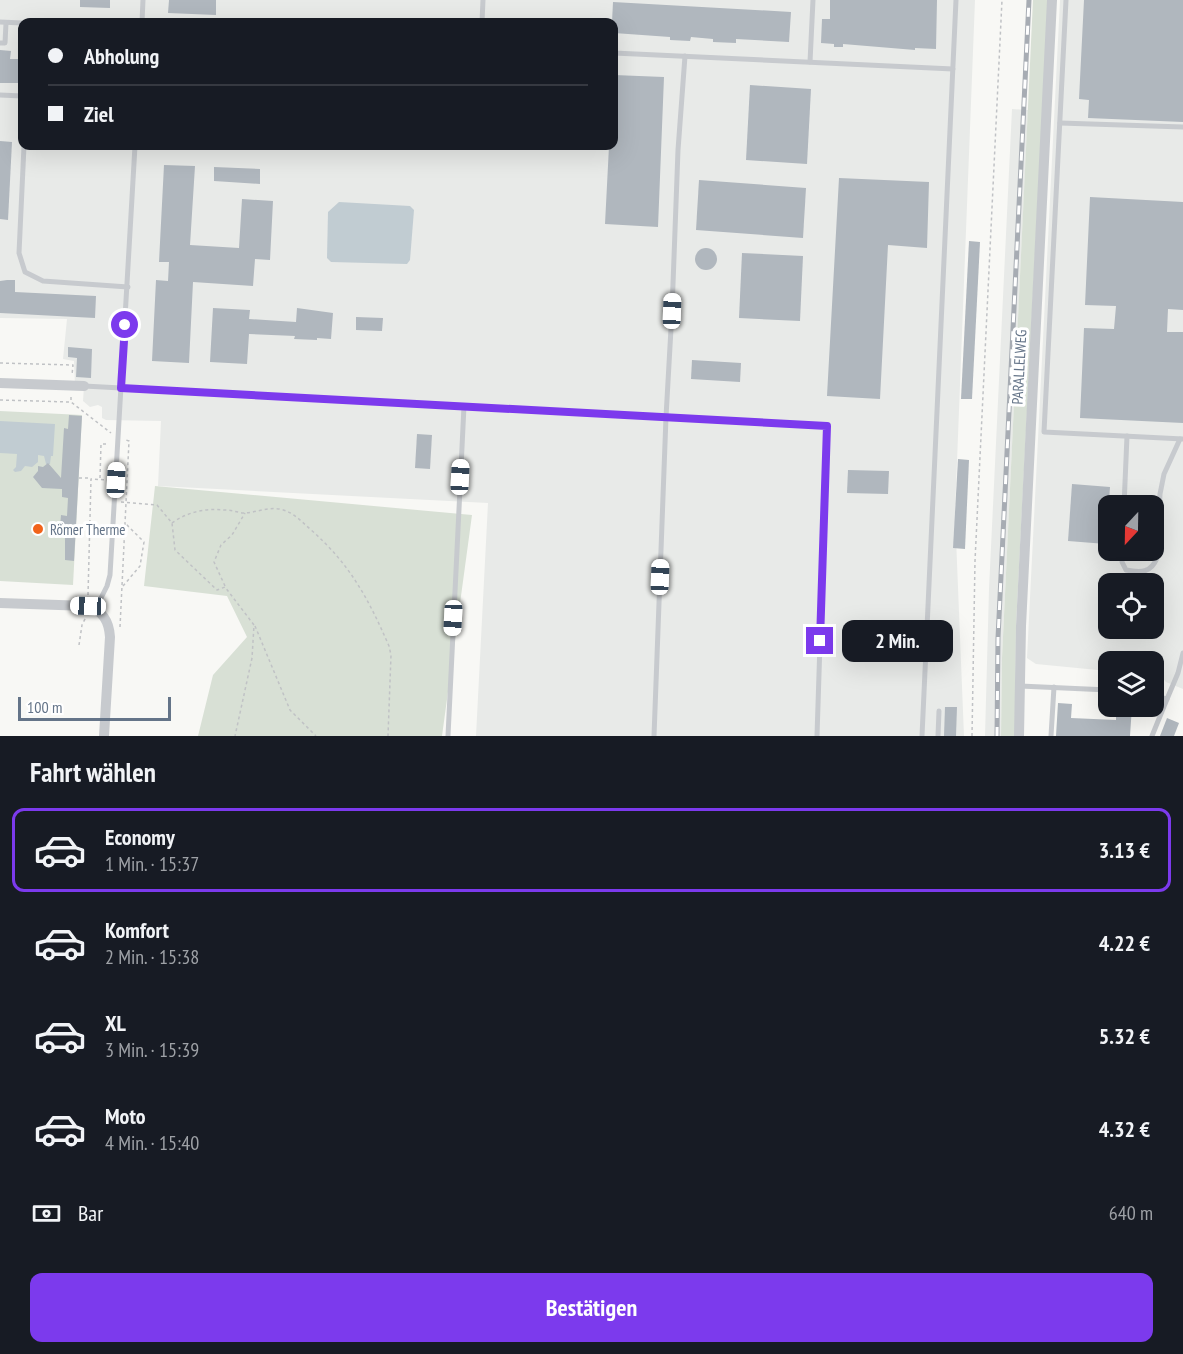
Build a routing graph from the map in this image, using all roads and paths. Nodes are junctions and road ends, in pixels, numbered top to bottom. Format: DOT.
graph roads {
  1 [pos="143,0"];
  2 [pos="483,0"];
  3 [pos="813,0"];
  4 [pos="957,0"];
  5 [pos="1002,0"];
  6 [pos="1052,0"];
  7 [pos="1066,0"];
  8 [pos="142,18"];
  9 [pos="482,18"];
  10 [pos="3,22"];
  11 [pos="18,23"];
  12 [pos="0,43"];
  13 [pos="618,53"];
  14 [pos="685,56"];
  15 [pos="810,62"];
  16 [pos="953,69"];
  17 [pos="0,94"];
  18 [pos="18,96"];
  19 [pos="1060,123"];
  20 [pos="1183,127"];
  21 [pos="24,150"];
  22 [pos="135,150"];
  23 [pos="128,287"];
  24 [pos="0,363"];
  25 [pos="0,382"];
  26 [pos="71,386"];
  27 [pos="84,386"];
  28 [pos="121,388"];
  29 [pos="0,400"];
  30 [pos="71,402"];
  31 [pos="464,406"];
  32 [pos="666,417"];
  33 [pos="1127,436"];
  34 [pos="115,437"];
  35 [pos="1182,439"];
  36 [pos="79,478"];
  37 [pos="91,478"];
  38 [pos="100,479"];
  39 [pos="116,480"];
  40 [pos="1124,495"];
  41 [pos="1160,495"];
  42 [pos="115,502"];
  43 [pos="127,502"];
  44 [pos="245,513"];
  45 [pos="125,523"];
  46 [pos="172,523"];
  47 [pos="1122,561"];
  48 [pos="1155,561"];
  49 [pos="123,587"];
  50 [pos="225,587"];
  51 [pos="0,603"];
  52 [pos="92,607"];
  53 [pos="254,625"];
  54 [pos="120,633"];
  55 [pos="79,645"];
  56 [pos="1183,653"];
  57 [pos="1019,686"];
  58 [pos="1054,687"];
  59 [pos="1098,689"];
  60 [pos="1164,698"];
  61 [pos="1167,699"];
  62 [pos="939,711"];
  63 [pos="104,736"];
  64 [pos="235,736"];
  65 [pos="316,736"];
  66 [pos="388,736"];
  67 [pos="448,736"];
  68 [pos="654,736"];
  69 [pos="817,736"];
  70 [pos="922,736"];
  71 [pos="938,736"];
  72 [pos="972,736"];
  73 [pos="1019,736"];
  74 [pos="1051,736"];
  75 [pos="1152,736"];
  1 -- 8 [label="lane"];
  2 -- 9 [label="lane"];
  3 -- 15 [label="lane"];
  4 -- 16 [label="lane"];
  5 -- 72 [label="path"];
  6 -- 57 [label="street, PARALLELWEG"];
  7 -- 19 [label="lane"];
  10 -- 11 [label="lane"];
  10 -- 12 [label="lane"];
  13 -- 14 [label="lane"];
  14 -- 15 [label="lane"];
  14 -- 32 [label="lane"];
  15 -- 16 [label="lane"];
  16 -- 70 [label="lane"];
  17 -- 18 [label="lane"];
  19 -- 20 [label="lane"];
  19 -- 33 [label="lane"];
  21 -- 23 [label="lane"];
  22 -- 23 [label="lane"];
  23 -- 28 [label="lane"];
  24 -- 26 [label="path"];
  25 -- 26 [label="street"];
  26 -- 27 [label="street"];
  26 -- 30 [label="path"];
  27 -- 28 [label="lane"];
  28 -- 31 [label="lane"];
  28 -- 34 [label="lane"];
  29 -- 30 [label="path"];
  30 -- 34 [label="path"];
  31 -- 32 [label="lane"];
  31 -- 67 [label="lane"];
  32 -- 68 [label="lane"];
  32 -- 69 [label="lane"];
  33 -- 35 [label="lane"];
  33 -- 40 [label="lane"];
  34 -- 38 [label="path"];
  34 -- 39 [label="lane"];
  34 -- 43 [label="path"];
  35 -- 41 [label="lane"];
  36 -- 37 [label="path"];
  37 -- 38 [label="path"];
  37 -- 52 [label="path"];
  38 -- 39 [label="path"];
  39 -- 42 [label="lane"];
  42 -- 43 [label="path"];
  42 -- 52 [label="lane"];
  43 -- 45 [label="path"];
  43 -- 46 [label="path"];
  44 -- 46 [label="path"];
  44 -- 50 [label="path"];
  44 -- 66 [label="path"];
  45 -- 49 [label="path"];
  45 -- 49 [label="path"];
  46 -- 50 [label="path"];
  47 -- 48 [label="lane"];
  49 -- 54 [label="path"];
  50 -- 53 [label="path"];
  51 -- 52 [label="street"];
  52 -- 55 [label="path"];
  52 -- 63 [label="street"];
  53 -- 64 [label="path"];
  53 -- 65 [label="path"];
  56 -- 61 [label="lane"];
  57 -- 58 [label="lane"];
  57 -- 73 [label="street, PARALLELWEG"];
  58 -- 59 [label="lane"];
  58 -- 74 [label="lane"];
  60 -- 61 [label="lane"];
  61 -- 75 [label="lane"];
  62 -- 71 [label="lane"];
}
